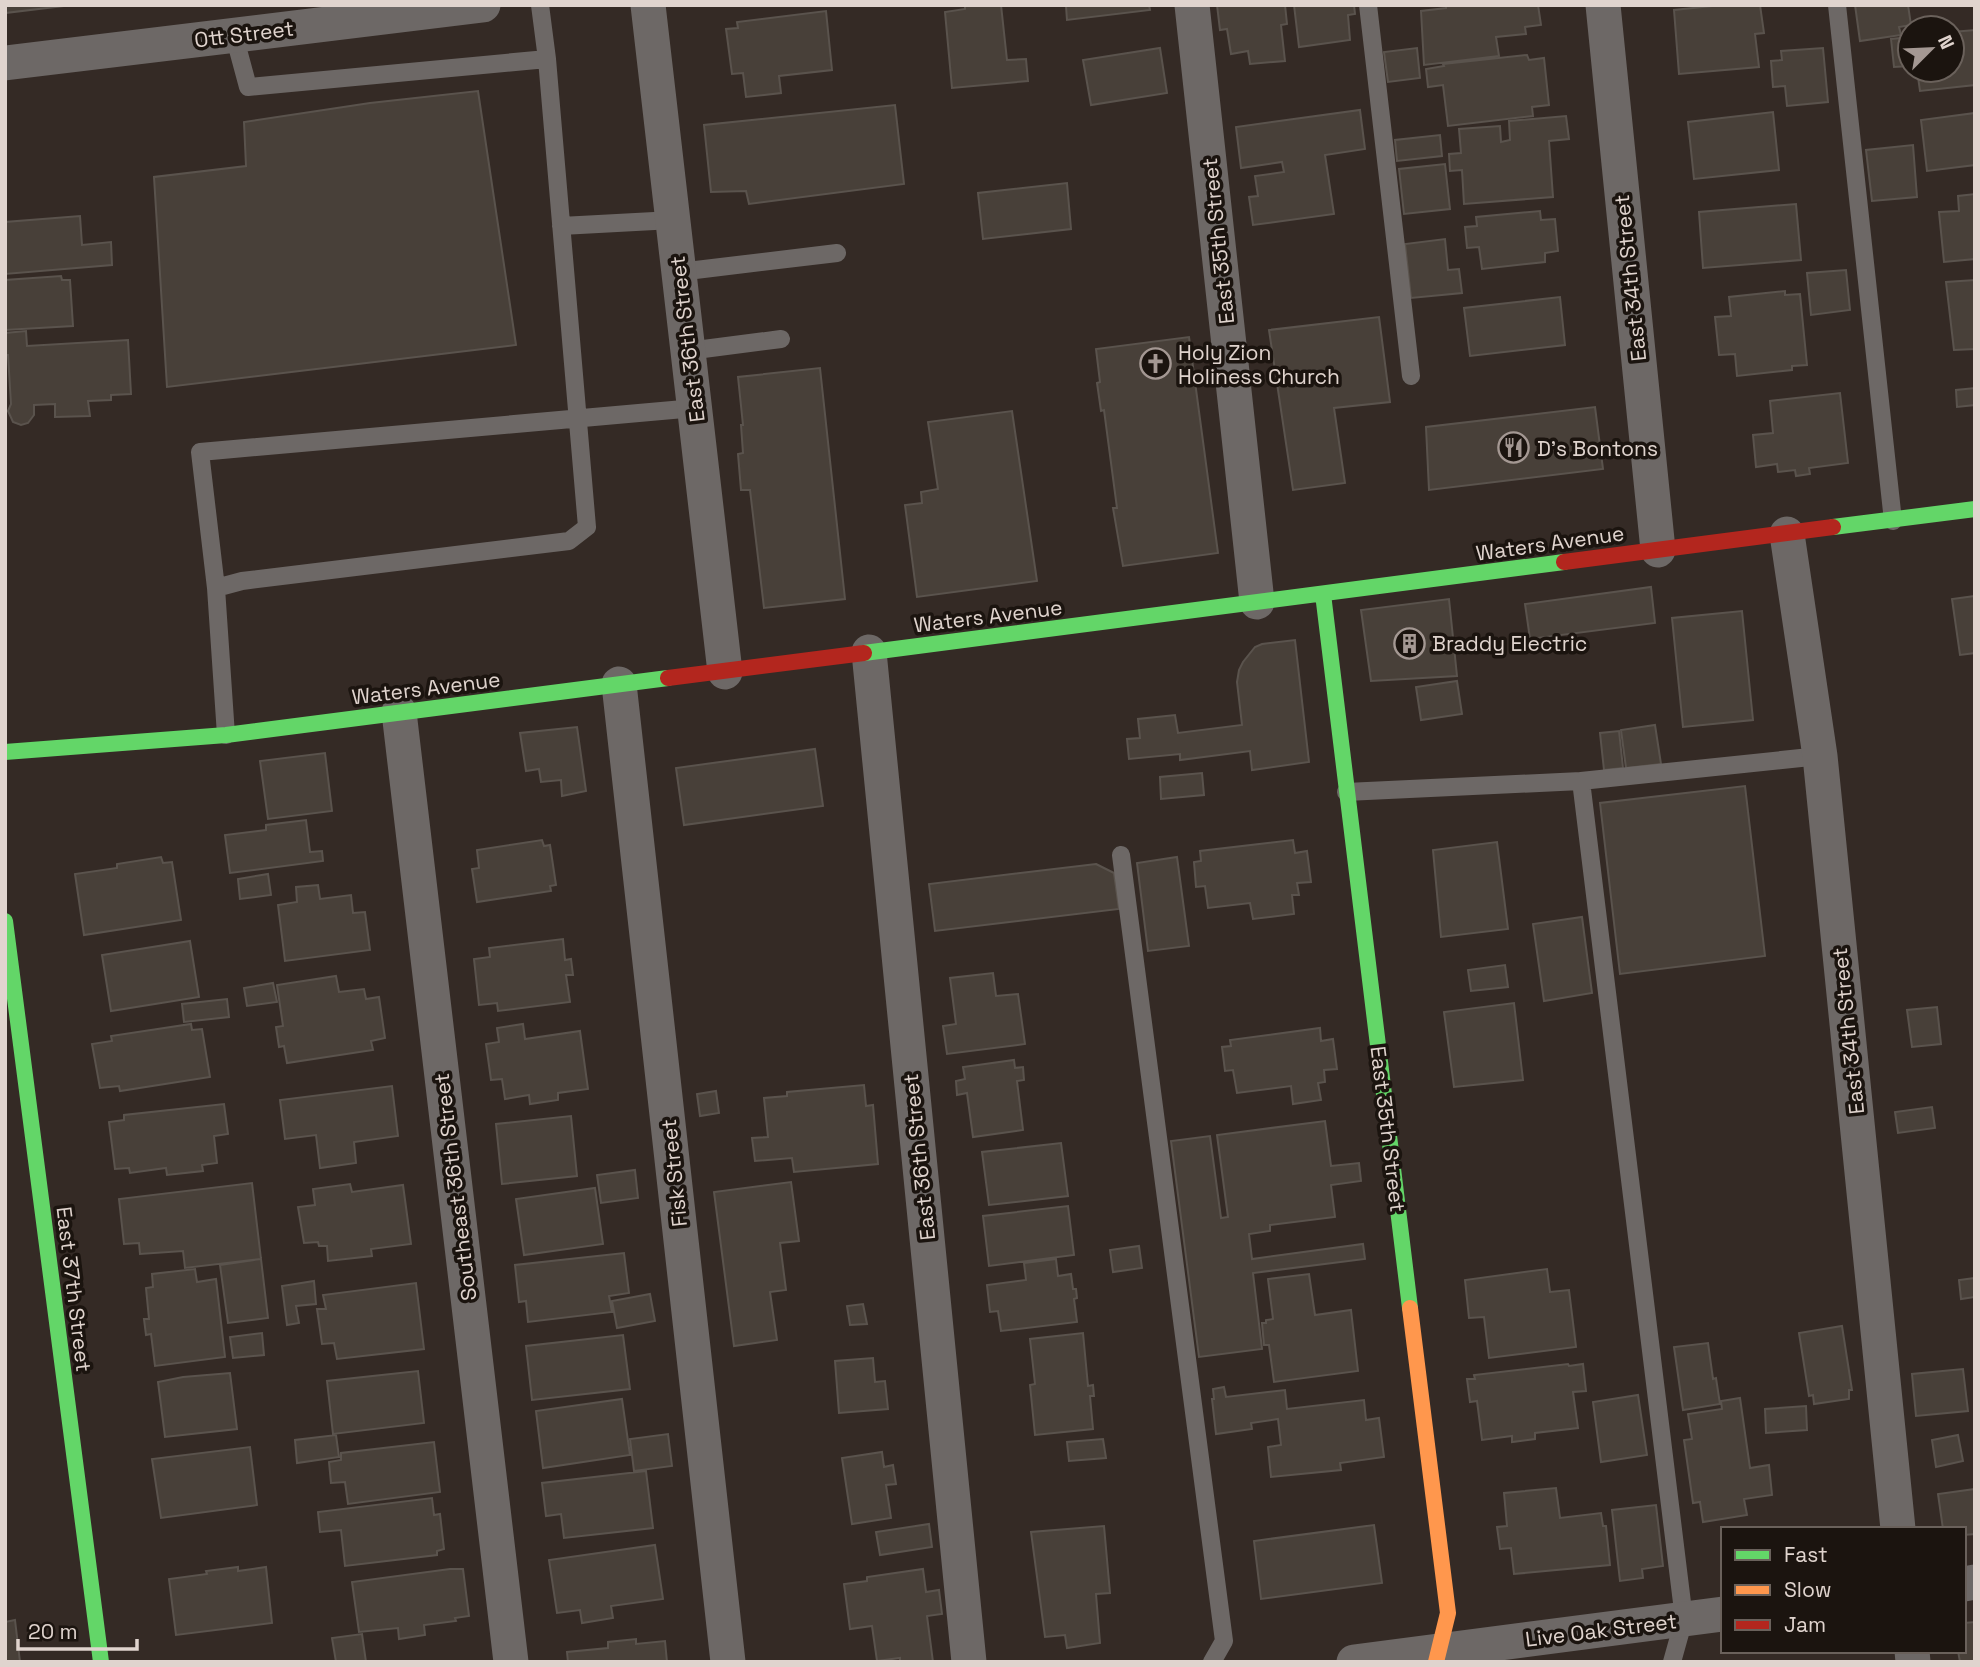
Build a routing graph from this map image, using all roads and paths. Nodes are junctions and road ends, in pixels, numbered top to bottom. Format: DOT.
graph roads {
  1 [pos="482,5"];
  2 [pos="540,5"];
  3 [pos="648,5"];
  4 [pos="1192,5"];
  5 [pos="1368,5"];
  6 [pos="1603,5"];
  7 [pos="1837,5"];
  8 [pos="300,16"];
  9 [pos="234,35"];
  10 [pos="547,59"];
  11 [pos="5,63"];
  12 [pos="673,220"];
  13 [pos="561,226"];
  14 [pos="836,253"];
  15 [pos="679,272"];
  16 [pos="781,339"];
  17 [pos="688,351"];
  18 [pos="1411,376"];
  19 [pos="695,408"];
  20 [pos="577,418"];
  21 [pos="1975,509"];
  22 [pos="1894,521"];
  23 [pos="1787,534"];
  24 [pos="1658,550"];
  25 [pos="216,587"];
  26 [pos="1324,594"];
  27 [pos="1258,602"];
  28 [pos="869,652"];
  29 [pos="725,672"];
  30 [pos="619,684"];
  31 [pos="399,712"];
  32 [pos="226,735"];
  33 [pos="5,751"];
  34 [pos="1820,756"];
  35 [pos="1581,782"];
  36 [pos="1346,792"];
  37 [pos="1121,855"];
  38 [pos="5,921"];
  39 [pos="1898,1527"];
  40 [pos="1721,1614"];
  41 [pos="1684,1619"];
  42 [pos="1438,1656"];
  43 [pos="101,1662"];
  44 [pos="511,1662"];
  45 [pos="728,1662"];
  46 [pos="969,1662"];
  47 [pos="1212,1662"];
  48 [pos="1354,1662"];
  49 [pos="1672,1662"];
  1 -- 8 [label="street, Ott Street"];
  2 -- 10 [label="lane"];
  3 -- 12 [label="street, East 36th Street"];
  4 -- 27 [label="street, East 35th Street"];
  5 -- 18 [label="lane"];
  6 -- 24 [label="street, East 34th Street"];
  7 -- 22 [label="lane"];
  8 -- 9 [label="street, Ott Street"];
  9 -- 10 [label="lane"];
  9 -- 11 [label="street, Ott Street"];
  10 -- 13 [label="lane"];
  12 -- 13 [label="lane"];
  12 -- 15 [label="street, East 36th Street"];
  13 -- 20 [label="lane"];
  14 -- 15 [label="lane"];
  15 -- 17 [label="street, East 36th Street"];
  16 -- 17 [label="lane"];
  17 -- 19 [label="street, East 36th Street"];
  19 -- 20 [label="lane"];
  19 -- 29 [label="street, East 36th Street"];
  20 -- 25 [label="lane"];
  20 -- 25 [label="lane"];
  21 -- 22 [label="main road, Waters Avenue"];
  22 -- 23 [label="main road, Waters Avenue"];
  23 -- 24 [label="main road, Waters Avenue"];
  23 -- 34 [label="street, East 34th Street"];
  24 -- 26 [label="main road, Waters Avenue"];
  25 -- 32 [label="lane"];
  26 -- 27 [label="main road, Waters Avenue"];
  26 -- 36 [label="main road, East 35th Street"];
  27 -- 28 [label="main road, Waters Avenue"];
  28 -- 29 [label="main road, Waters Avenue"];
  28 -- 46 [label="street, East 36th Street"];
  29 -- 30 [label="main road, Waters Avenue"];
  30 -- 31 [label="main road, Waters Avenue"];
  30 -- 45 [label="street, Fisk Street"];
  31 -- 32 [label="main road, Waters Avenue"];
  31 -- 44 [label="street, Southeast 36th Street"];
  32 -- 33 [label="main road, Waters Avenue"];
  34 -- 35 [label="lane"];
  34 -- 39 [label="street, East 34th Street"];
  35 -- 36 [label="lane"];
  35 -- 41 [label="lane"];
  36 -- 42 [label="main road, East 35th Street"];
  37 -- 47 [label="lane"];
  38 -- 43 [label="main road, East 37th Street"];
  40 -- 41 [label="street, Live Oak Street"];
  41 -- 42 [label="street, Live Oak Street"];
  41 -- 49 [label="lane"];
  42 -- 48 [label="street, Live Oak Street"];
}
